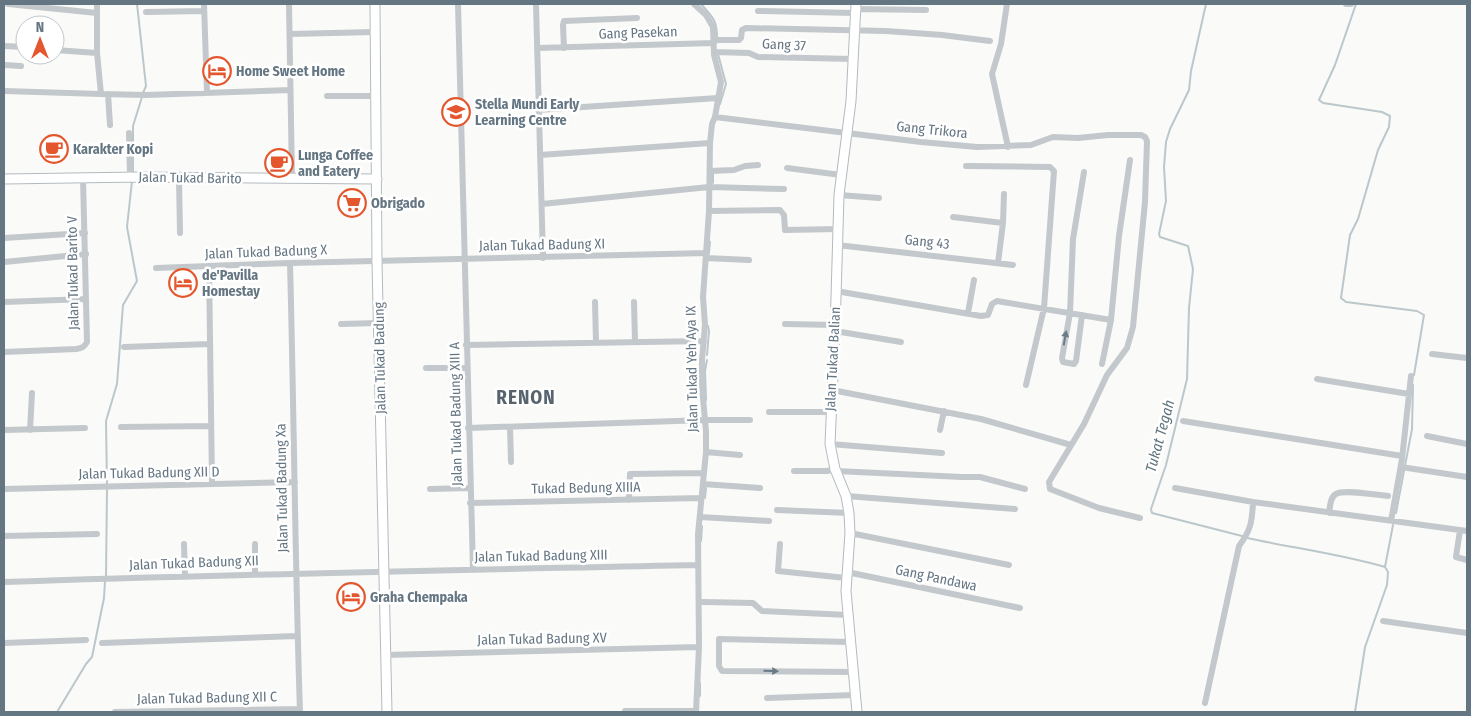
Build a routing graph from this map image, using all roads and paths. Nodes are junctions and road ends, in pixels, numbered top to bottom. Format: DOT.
graph roads {
  1 [pos="8,4"];
  2 [pos="97,4"];
  3 [pos="289,4"];
  4 [pos="374,4"];
  5 [pos="458,4"];
  6 [pos="536,4"];
  7 [pos="694,4"];
  8 [pos="1007,4"];
  9 [pos="1346,4"];
  10 [pos="1351,4"];
  11 [pos="204,7"];
  12 [pos="856,9"];
  13 [pos="758,10"];
  14 [pos="926,10"];
  15 [pos="146,12"];
  16 [pos="97,13"];
  17 [pos="637,18"];
  18 [pos="855,30"];
  19 [pos="375,32"];
  20 [pos="290,34"];
  21 [pos="990,41"];
  22 [pos="714,42"];
  23 [pos="537,48"];
  24 [pos="564,48"];
  25 [pos="65,51"];
  26 [pos="714,52"];
  27 [pos="97,53"];
  28 [pos="853,59"];
  29 [pos="4,65"];
  30 [pos="21,66"];
  31 [pos="290,90"];
  32 [pos="4,91"];
  33 [pos="207,93"];
  34 [pos="101,94"];
  35 [pos="108,94"];
  36 [pos="327,96"];
  37 [pos="376,96"];
  38 [pos="718,98"];
  39 [pos="538,110"];
  40 [pos="715,117"];
  41 [pos="110,125"];
  42 [pos="128,133"];
  43 [pos="846,133"];
  44 [pos="710,143"];
  45 [pos="1008,147"];
  46 [pos="540,155"];
  47 [pos="1130,160"];
  48 [pos="758,166"];
  49 [pos="966,166"];
  50 [pos="787,168"];
  51 [pos="710,170"];
  52 [pos="1084,172"];
  53 [pos="841,175"];
  54 [pos="133,177"];
  55 [pos="83,178"];
  56 [pos="179,178"];
  57 [pos="292,179"];
  58 [pos="377,179"];
  59 [pos="4,180"];
  60 [pos="710,187"];
  61 [pos="784,189"];
  62 [pos="1004,194"];
  63 [pos="839,195"];
  64 [pos="879,198"];
  65 [pos="542,204"];
  66 [pos="709,211"];
  67 [pos="953,217"];
  68 [pos="1003,223"];
  69 [pos="838,229"];
  70 [pos="85,233"];
  71 [pos="180,233"];
  72 [pos="4,238"];
  73 [pos="837,245"];
  74 [pos="86,254"];
  75 [pos="707,256"];
  76 [pos="466,258"];
  77 [pos="542,258"];
  78 [pos="749,260"];
  79 [pos="4,262"];
  80 [pos="377,262"];
  81 [pos="998,262"];
  82 [pos="290,263"];
  83 [pos="1013,265"];
  84 [pos="209,267"];
  85 [pos="156,268"];
  86 [pos="974,280"];
  87 [pos="836,291"];
  88 [pos="86,299"];
  89 [pos="4,302"];
  90 [pos="595,302"];
  91 [pos="634,302"];
  92 [pos="1044,308"];
  93 [pos="1070,313"];
  94 [pos="968,314"];
  95 [pos="1082,314"];
  96 [pos="1111,320"];
  97 [pos="379,323"];
  98 [pos="342,324"];
  99 [pos="786,324"];
  100 [pos="835,328"];
  101 [pos="635,341"];
  102 [pos="704,341"];
  103 [pos="596,342"];
  104 [pos="901,342"];
  105 [pos="210,344"];
  106 [pos="466,345"];
  107 [pos="124,347"];
  108 [pos="4,352"];
  109 [pos="1432,354"];
  110 [pos="1467,358"];
  111 [pos="1102,364"];
  112 [pos="426,368"];
  113 [pos="467,368"];
  114 [pos="1411,376"];
  115 [pos="1317,379"];
  116 [pos="1026,385"];
  117 [pos="832,390"];
  118 [pos="32,393"];
  119 [pos="1409,394"];
  120 [pos="944,411"];
  121 [pos="769,412"];
  122 [pos="830,412"];
  123 [pos="705,420"];
  124 [pos="750,420"];
  125 [pos="1183,421"];
  126 [pos="211,426"];
  127 [pos="121,427"];
  128 [pos="510,427"];
  129 [pos="85,428"];
  130 [pos="468,428"];
  131 [pos="4,430"];
  132 [pos="30,430"];
  133 [pos="940,430"];
  134 [pos="1426,436"];
  135 [pos="830,444"];
  136 [pos="1467,444"];
  137 [pos="1071,445"];
  138 [pos="708,453"];
  139 [pos="942,453"];
  140 [pos="740,455"];
  141 [pos="1402,456"];
  142 [pos="511,462"];
  143 [pos="1404,468"];
  144 [pos="836,470"];
  145 [pos="704,472"];
  146 [pos="794,472"];
  147 [pos="1467,477"];
  148 [pos="296,482"];
  149 [pos="212,484"];
  150 [pos="703,484"];
  151 [pos="470,488"];
  152 [pos="760,488"];
  153 [pos="1175,488"];
  154 [pos="4,489"];
  155 [pos="430,489"];
  156 [pos="1025,489"];
  157 [pos="846,496"];
  158 [pos="1388,496"];
  159 [pos="701,498"];
  160 [pos="629,500"];
  161 [pos="1253,502"];
  162 [pos="470,503"];
  163 [pos="1015,509"];
  164 [pos="777,510"];
  165 [pos="849,513"];
  166 [pos="1329,513"];
  167 [pos="700,517"];
  168 [pos="1140,518"];
  169 [pos="769,521"];
  170 [pos="1391,521"];
  171 [pos="1464,530"];
  172 [pos="850,533"];
  173 [pos="97,534"];
  174 [pos="4,536"];
  175 [pos="184,544"];
  176 [pos="255,544"];
  177 [pos="780,544"];
  178 [pos="1467,560"];
  179 [pos="698,565"];
  180 [pos="1009,566"];
  181 [pos="473,569"];
  182 [pos="296,572"];
  183 [pos="385,572"];
  184 [pos="255,574"];
  185 [pos="846,575"];
  186 [pos="185,576"];
  187 [pos="4,582"];
  188 [pos="703,602"];
  189 [pos="1020,608"];
  190 [pos="848,615"];
  191 [pos="1383,621"];
  192 [pos="1467,633"];
  193 [pos="296,636"];
  194 [pos="86,640"];
  195 [pos="850,642"];
  196 [pos="4,643"];
  197 [pos="102,643"];
  198 [pos="699,647"];
  199 [pos="385,655"];
  200 [pos="853,672"];
  201 [pos="855,695"];
  202 [pos="767,698"];
  203 [pos="1205,703"];
  204 [pos="300,711"];
  205 [pos="625,711"];
  206 [pos="115,712"];
  207 [pos="386,712"];
  208 [pos="696,712"];
  209 [pos="857,712"];
  1 -- 16 [label="street"];
  2 -- 16 [label="street"];
  3 -- 20 [label="street"];
  4 -- 19 [label="street, Jalan Tukad Badung"];
  5 -- 76 [label="street, Jalan Tukad Badung XIII A"];
  6 -- 23 [label="street"];
  7 -- 22 [label="street, Jalan Tukad Yeh Aya IX"];
  8 -- 45 [label="street"];
  9 -- 10 [label="street"];
  11 -- 15 [label="street"];
  11 -- 33 [label="street"];
  12 -- 13 [label="street"];
  12 -- 14 [label="street"];
  12 -- 18 [label="street, Jalan Tukad Balian"];
  16 -- 27 [label="street"];
  17 -- 24 [label="street"];
  18 -- 21 [label="street"];
  18 -- 22 [label="street, Gang Pasekan"];
  18 -- 28 [label="street, Jalan Tukad Balian"];
  19 -- 20 [label="street"];
  19 -- 37 [label="street, Jalan Tukad Badung"];
  20 -- 31 [label="street"];
  22 -- 24 [label="street, Gang Pasekan"];
  22 -- 26 [label="street, Jalan Tukad Yeh Aya IX"];
  23 -- 24 [label="street, Gang Pasekan"];
  23 -- 39 [label="street"];
  25 -- 27 [label="street"];
  26 -- 28 [label="street, Gang 37"];
  26 -- 38 [label="street, Jalan Tukad Yeh Aya IX"];
  27 -- 34 [label="street"];
  28 -- 43 [label="street, Jalan Tukad Balian"];
  29 -- 30 [label="street"];
  31 -- 33 [label="street"];
  31 -- 57 [label="street"];
  32 -- 34 [label="street"];
  33 -- 35 [label="street"];
  34 -- 35 [label="street"];
  35 -- 41 [label="street"];
  36 -- 37 [label="street"];
  37 -- 58 [label="street, Jalan Tukad Badung"];
  38 -- 39 [label="street"];
  38 -- 40 [label="street, Jalan Tukad Yeh Aya IX"];
  39 -- 46 [label="street"];
  40 -- 43 [label="street, Gang Trikora"];
  40 -- 44 [label="street, Jalan Tukad Yeh Aya IX"];
  42 -- 54 [label="street"];
  43 -- 45 [label="street, Gang Trikora"];
  43 -- 53 [label="street, Jalan Tukad Balian"];
  44 -- 46 [label="street"];
  44 -- 51 [label="street, Jalan Tukad Yeh Aya IX"];
  45 -- 137 [label="street, Gang Trikora"];
  46 -- 65 [label="street"];
  47 -- 96 [label="street"];
  48 -- 51 [label="street"];
  49 -- 92 [label="street"];
  50 -- 53 [label="street"];
  51 -- 60 [label="street, Jalan Tukad Yeh Aya IX"];
  52 -- 93 [label="street"];
  53 -- 63 [label="street, Jalan Tukad Balian"];
  54 -- 55 [label="street, Jalan Tukad Barito"];
  54 -- 56 [label="street, Jalan Tukad Barito"];
  55 -- 59 [label="street, Jalan Tukad Barito"];
  55 -- 70 [label="street, Jalan Tukad Barito V"];
  56 -- 57 [label="street, Jalan Tukad Barito"];
  56 -- 71 [label="street"];
  57 -- 58 [label="street, Jalan Tukad Barito"];
  58 -- 80 [label="street, Jalan Tukad Badung"];
  60 -- 61 [label="street"];
  60 -- 65 [label="street"];
  60 -- 66 [label="street, Jalan Tukad Yeh Aya IX"];
  62 -- 68 [label="street"];
  63 -- 64 [label="street"];
  63 -- 69 [label="street, Jalan Tukad Balian"];
  65 -- 77 [label="street"];
  66 -- 69 [label="street"];
  66 -- 75 [label="street, Jalan Tukad Yeh Aya IX"];
  67 -- 68 [label="street"];
  68 -- 81 [label="street"];
  69 -- 73 [label="street, Jalan Tukad Balian"];
  70 -- 72 [label="street"];
  70 -- 74 [label="street, Jalan Tukad Barito V"];
  73 -- 81 [label="street, Gang 43"];
  73 -- 87 [label="street, Jalan Tukad Balian"];
  74 -- 79 [label="street"];
  74 -- 88 [label="street, Jalan Tukad Barito V"];
  75 -- 77 [label="street, Jalan Tukad Badung XI"];
  75 -- 78 [label="street, Jalan Tukad Badung XI"];
  75 -- 102 [label="street, Jalan Tukad Yeh Aya IX"];
  76 -- 77 [label="street, Jalan Tukad Badung XI"];
  76 -- 80 [label="street, Jalan Tukad Badung XI"];
  76 -- 106 [label="street, Jalan Tukad Badung XIII A"];
  80 -- 82 [label="street, Jalan Tukad Badung X"];
  80 -- 97 [label="street, Jalan Tukad Badung"];
  81 -- 83 [label="street, Gang 43"];
  82 -- 84 [label="street, Jalan Tukad Badung X"];
  82 -- 148 [label="street, Jalan Tukad Badung Xa"];
  84 -- 85 [label="street, Jalan Tukad Badung X"];
  84 -- 105 [label="street"];
  86 -- 94 [label="street"];
  87 -- 94 [label="street"];
  87 -- 100 [label="street, Jalan Tukad Balian"];
  88 -- 89 [label="street"];
  88 -- 108 [label="street, Jalan Tukad Barito V"];
  90 -- 103 [label="street"];
  91 -- 101 [label="street"];
  92 -- 93 [label="street"];
  92 -- 94 [label="street"];
  92 -- 116 [label="street"];
  93 -- 95 [label="street"];
  95 -- 93 [label="street, one-way"];
  95 -- 96 [label="street"];
  96 -- 111 [label="street"];
  97 -- 98 [label="street"];
  97 -- 183 [label="street, Jalan Tukad Badung"];
  99 -- 100 [label="street"];
  100 -- 104 [label="street"];
  100 -- 117 [label="street, Jalan Tukad Balian"];
  101 -- 102 [label="street"];
  101 -- 103 [label="street"];
  102 -- 123 [label="street, Jalan Tukad Yeh Aya IX"];
  103 -- 106 [label="street"];
  105 -- 107 [label="street"];
  105 -- 126 [label="street"];
  106 -- 113 [label="street, Jalan Tukad Badung XIII A"];
  109 -- 110 [label="street"];
  112 -- 113 [label="street"];
  113 -- 130 [label="street, Jalan Tukad Badung XIII A"];
  114 -- 119 [label="street"];
  115 -- 119 [label="street"];
  117 -- 120 [label="street"];
  117 -- 122 [label="street, Jalan Tukad Balian"];
  118 -- 132 [label="street"];
  119 -- 141 [label="street"];
  120 -- 133 [label="street"];
  120 -- 137 [label="street"];
  121 -- 122 [label="street"];
  122 -- 135 [label="street, Jalan Tukad Balian"];
  123 -- 124 [label="street"];
  123 -- 128 [label="street"];
  123 -- 138 [label="street, Jalan Tukad Yeh Aya IX"];
  125 -- 141 [label="street"];
  126 -- 127 [label="street"];
  126 -- 149 [label="street"];
  128 -- 130 [label="street"];
  128 -- 142 [label="street"];
  129 -- 132 [label="street"];
  130 -- 151 [label="street, Jalan Tukad Badung XIII A"];
  131 -- 132 [label="street"];
  134 -- 136 [label="street"];
  135 -- 139 [label="street"];
  135 -- 144 [label="street, Jalan Tukad Balian"];
  137 -- 168 [label="street"];
  138 -- 140 [label="street"];
  138 -- 145 [label="street, Jalan Tukad Yeh Aya IX"];
  141 -- 143 [label="street"];
  143 -- 147 [label="street"];
  143 -- 170 [label="street"];
  144 -- 146 [label="street"];
  144 -- 156 [label="street"];
  144 -- 157 [label="street, Jalan Tukad Balian"];
  145 -- 150 [label="street, Jalan Tukad Yeh Aya IX"];
  145 -- 160 [label="street"];
  148 -- 149 [label="street, Jalan Tukad Badung XII D"];
  148 -- 182 [label="street, Jalan Tukad Badung Xa"];
  149 -- 154 [label="street, Jalan Tukad Badung XII D"];
  150 -- 152 [label="street"];
  150 -- 159 [label="street, Jalan Tukad Yeh Aya IX"];
  151 -- 155 [label="street"];
  151 -- 162 [label="street, Jalan Tukad Badung XIII A"];
  153 -- 161 [label="street"];
  157 -- 163 [label="street"];
  157 -- 165 [label="street, Jalan Tukad Balian"];
  158 -- 166 [label="street"];
  159 -- 160 [label="street, Tukad Bedung XIIIA"];
  159 -- 167 [label="street, Jalan Tukad Yeh Aya IX"];
  160 -- 162 [label="street, Tukad Bedung XIIIA"];
  161 -- 166 [label="street"];
  161 -- 203 [label="street"];
  162 -- 181 [label="street, Jalan Tukad Badung XIII A"];
  164 -- 165 [label="street"];
  165 -- 172 [label="street, Jalan Tukad Balian"];
  166 -- 170 [label="street"];
  167 -- 169 [label="street"];
  167 -- 179 [label="street, Jalan Tukad Yeh Aya IX"];
  170 -- 171 [label="street"];
  171 -- 178 [label="street"];
  172 -- 180 [label="street"];
  172 -- 185 [label="street, Jalan Tukad Balian"];
  173 -- 174 [label="street"];
  175 -- 186 [label="street"];
  176 -- 184 [label="street"];
  177 -- 185 [label="street, Gang Pandawa"];
  179 -- 181 [label="street, Jalan Tukad Badung XIII"];
  179 -- 198 [label="street, Jalan Tukad Yeh Aya IX"];
  181 -- 183 [label="street, Jalan Tukad Badung XIII"];
  182 -- 183 [label="street, Jalan Tukad Badung XII"];
  182 -- 184 [label="street, Jalan Tukad Badung XII"];
  182 -- 193 [label="street, Jalan Tukad Badung Xa"];
  183 -- 199 [label="street, Jalan Tukad Badung"];
  184 -- 186 [label="street, Jalan Tukad Badung XII"];
  185 -- 189 [label="street, Gang Pandawa"];
  185 -- 190 [label="street, Jalan Tukad Balian"];
  186 -- 187 [label="street, Jalan Tukad Badung XII"];
  188 -- 190 [label="street"];
  190 -- 195 [label="street, Jalan Tukad Balian"];
  191 -- 192 [label="street"];
  193 -- 197 [label="street"];
  193 -- 204 [label="street, Jalan Tukad Badung Xa"];
  194 -- 196 [label="street"];
  195 -- 200 [label="street, Jalan Tukad Balian"];
  195 -- 200 [label="street, one-way"];
  198 -- 199 [label="street, Jalan Tukad Badung XV"];
  198 -- 208 [label="street, Jalan Tukad Yeh Aya IX"];
  199 -- 207 [label="street, Jalan Tukad Badung"];
  200 -- 201 [label="street, Jalan Tukad Balian"];
  201 -- 202 [label="street"];
  201 -- 209 [label="street, Jalan Tukad Balian"];
  204 -- 206 [label="street, Jalan Tukad Badung XII C"];
  205 -- 208 [label="street"];
}
